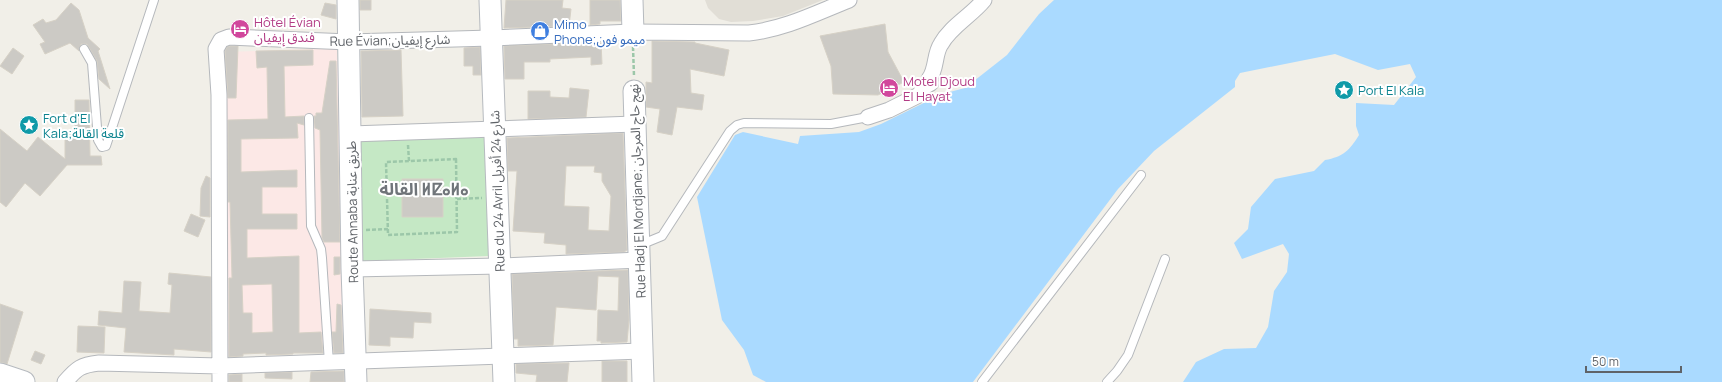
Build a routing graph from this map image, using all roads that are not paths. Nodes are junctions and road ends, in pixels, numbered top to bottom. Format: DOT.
graph roads {
  1 [pos="154,0"];
  2 [pos="348,0"];
  3 [pos="490,0"];
  4 [pos="632,0"];
  5 [pos="849,0"];
  6 [pos="984,0"];
  7 [pos="633,32"];
  8 [pos="491,38"];
  9 [pos="349,42"];
  10 [pos="84,49"];
  11 [pos="634,90"];
  12 [pos="868,117"];
  13 [pos="309,118"];
  14 [pos="635,124"];
  15 [pos="495,129"];
  16 [pos="351,134"];
  17 [pos="1142,175"];
  18 [pos="640,253"];
  19 [pos="1165,259"];
  20 [pos="500,266"];
  21 [pos="352,269"];
  22 [pos="642,351"];
  23 [pos="502,357"];
  24 [pos="329,363"];
  25 [pos="220,366"];
  26 [pos="355,372"];
  27 [pos="0,374"];
  28 [pos="24,382"];
  29 [pos="65,382"];
  30 [pos="220,382"];
  31 [pos="504,382"];
  32 [pos="643,382"];
  33 [pos="982,382"];
  34 [pos="1107,382"];
  1 -- 10 [label="lane"];
  2 -- 9 [label="street, Route Annaba طريق عنابة"];
  3 -- 8 [label="street, Rue du 24 Avril شارع 24 أفريل"];
  4 -- 7 [label="street"];
  5 -- 7 [label="street, Rue Évian;شارع إيفيان"];
  6 -- 12 [label="street"];
  7 -- 8 [label="street, Rue Évian;شارع إيفيان"];
  8 -- 9 [label="street, Rue Évian;شارع إيفيان"];
  8 -- 15 [label="street, Rue du 24 Avril شارع 24 أفريل"];
  9 -- 16 [label="street, Route Annaba طريق عنابة"];
  9 -- 25 [label="street, Rue Évian;شارع إيفيان"];
  11 -- 14 [label="street, Rue Hadj El Mordjane; نهج حاج المرجان"];
  12 -- 18 [label="lane"];
  13 -- 24 [label="lane"];
  14 -- 15 [label="street"];
  14 -- 18 [label="street, Rue Hadj El Mordjane; نهج حاج المرجان"];
  15 -- 16 [label="street"];
  15 -- 20 [label="street, Rue du 24 Avril شارع 24 أفريل"];
  16 -- 21 [label="street, Route Annaba طريق عنابة"];
  17 -- 33 [label="lane"];
  18 -- 20 [label="street"];
  18 -- 22 [label="street, Rue Hadj El Mordjane; نهج حاج المرجان"];
  19 -- 34 [label="lane"];
  20 -- 21 [label="street"];
  20 -- 23 [label="street, Rue du 24 Avril شارع 24 أفريل"];
  21 -- 26 [label="street, Route Annaba طريق عنابة"];
  22 -- 23 [label="street"];
  22 -- 32 [label="street, Rue Hadj El Mordjane; نهج حاج المرجان"];
  23 -- 26 [label="street"];
  23 -- 31 [label="street, Rue du 24 Avril شارع 24 أفريل"];
  24 -- 25 [label="street"];
  24 -- 26 [label="street"];
  25 -- 29 [label="street"];
  25 -- 30 [label="street, Rue Évian;شارع إيفيان"];
  27 -- 28 [label="street"];
}
